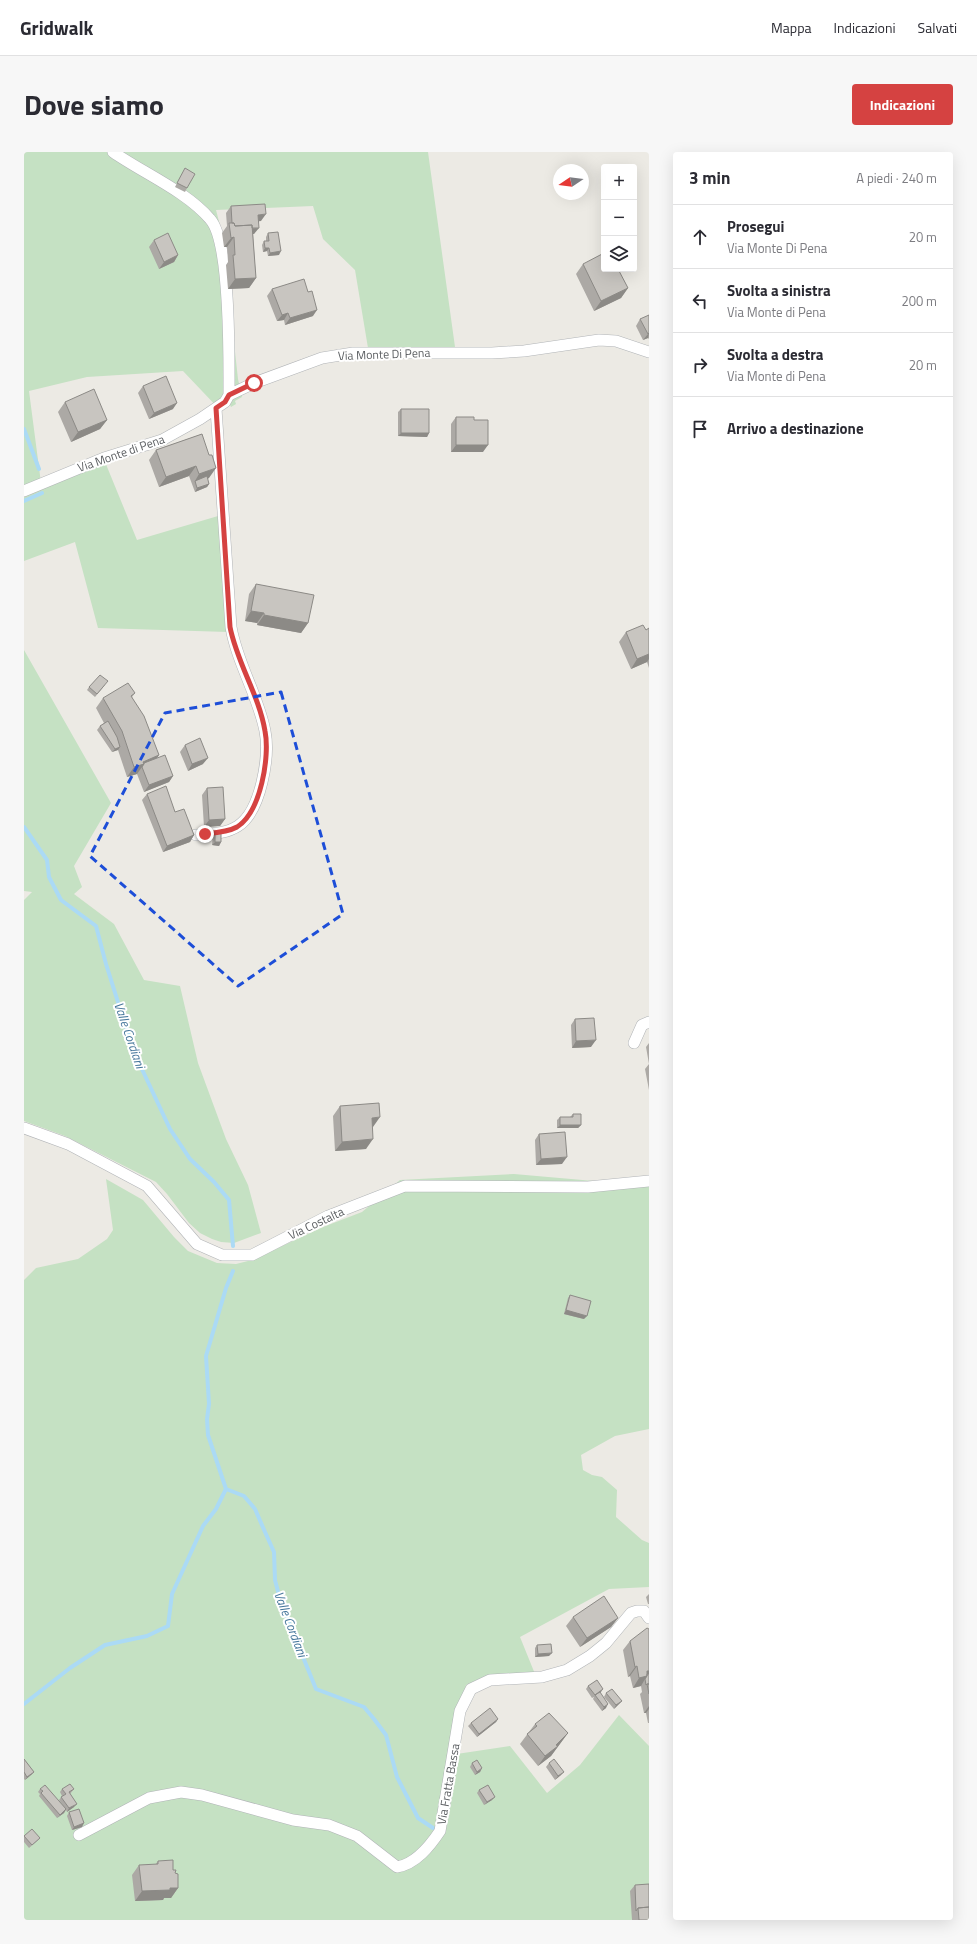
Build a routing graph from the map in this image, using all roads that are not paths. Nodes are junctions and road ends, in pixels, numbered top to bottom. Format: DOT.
graph roads {
  1 [pos="113,152"];
  2 [pos="649,352"];
  3 [pos="229,395"];
  4 [pos="216,408"];
  5 [pos="24,492"];
  6 [pos="196,835"];
  7 [pos="649,1022"];
  8 [pos="634,1043"];
  9 [pos="24,1128"];
  10 [pos="649,1181"];
  11 [pos="649,1618"];
  12 [pos="79,1835"];
  1 -- 3 [label="street"];
  2 -- 3 [label="street, Via Monte Di Pena"];
  3 -- 4 [label="street, Via Monte di Pena"];
  4 -- 5 [label="street, Via Monte di Pena"];
  4 -- 6 [label="street"];
  7 -- 8 [label="street"];
  9 -- 10 [label="street, Via Costalta"];
  11 -- 12 [label="street, Via Fratta Bassa"];
}
